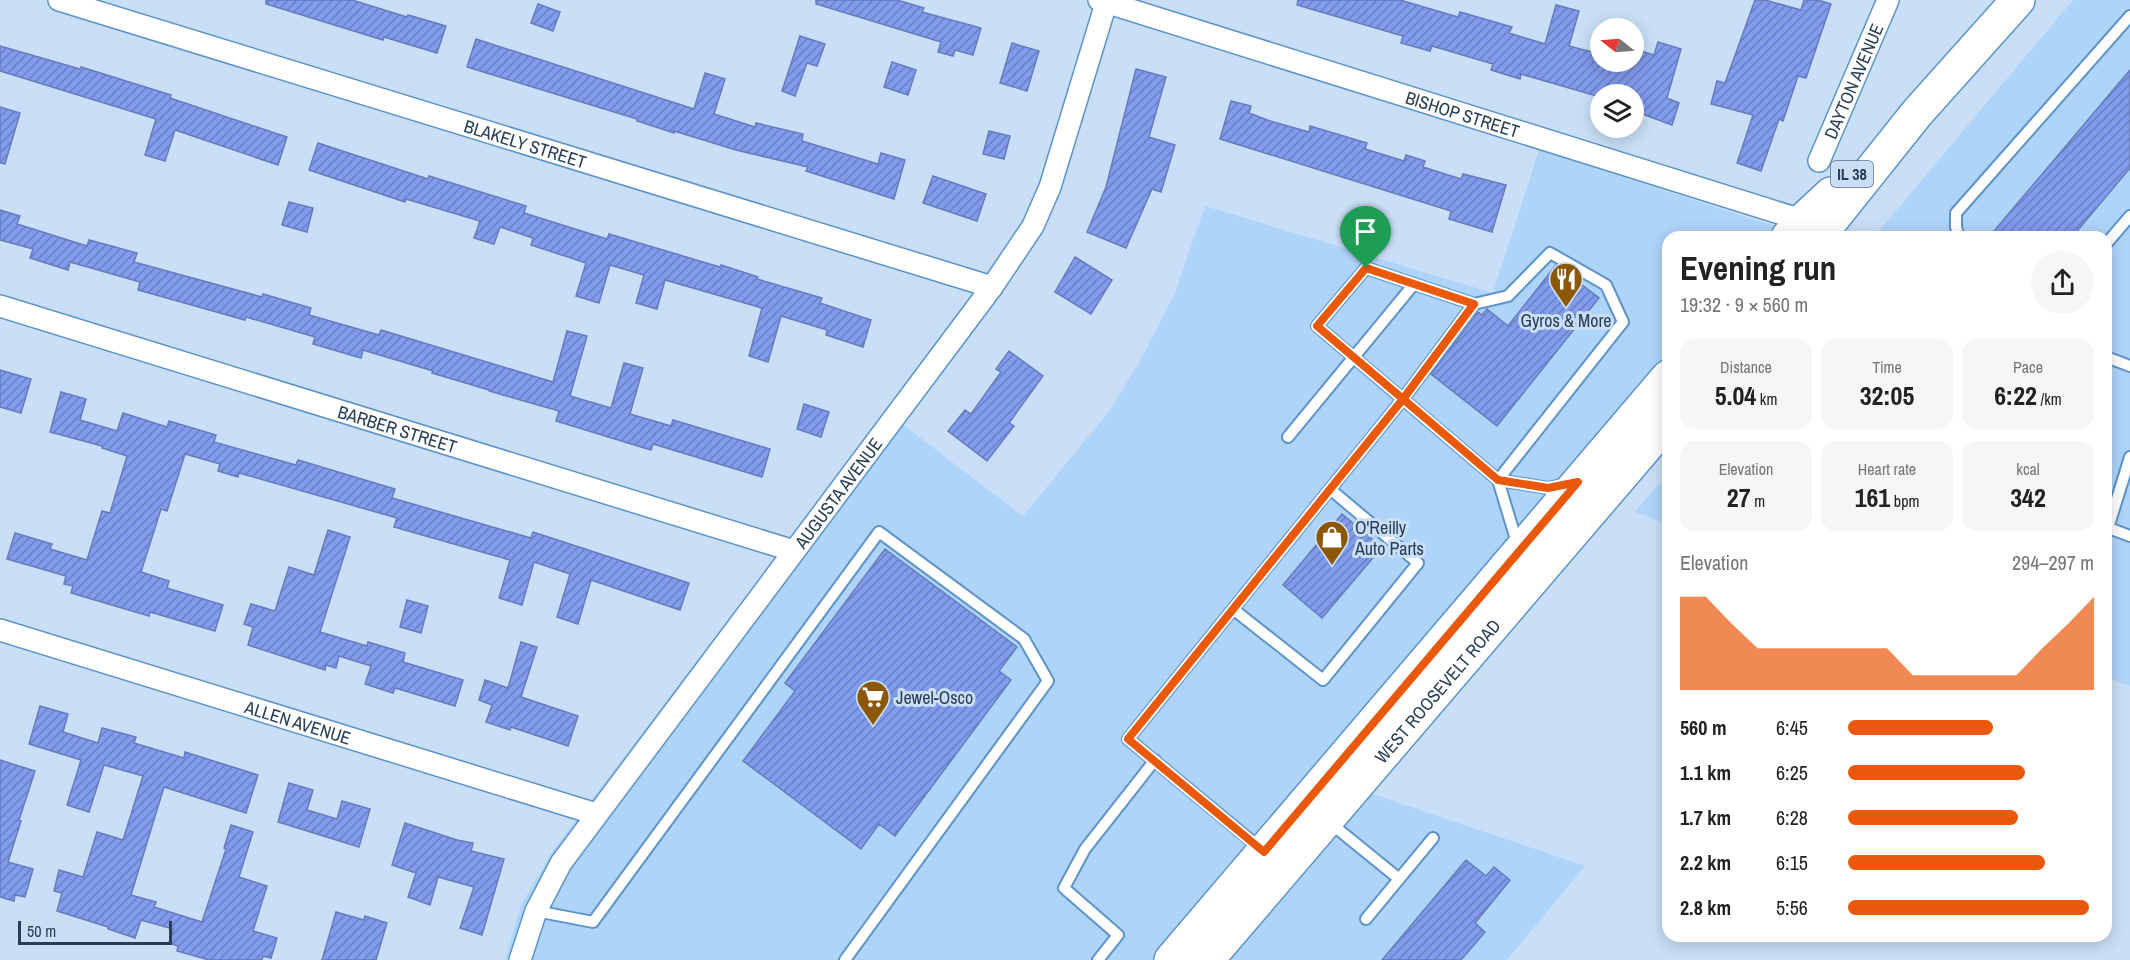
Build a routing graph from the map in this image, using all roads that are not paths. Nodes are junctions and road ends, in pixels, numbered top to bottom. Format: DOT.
graph roads {
  1 [pos="59,0"];
  2 [pos="1888,0"];
  3 [pos="2018,0"];
  4 [pos="1104,1"];
  5 [pos="2130,16"];
  6 [pos="1819,161"];
  7 [pos="2130,216"];
  8 [pos="1809,231"];
  9 [pos="1957,231"];
  10 [pos="2112,237"];
  11 [pos="1414,284"];
  12 [pos="992,287"];
  13 [pos="1474,304"];
  14 [pos="0,306"];
  15 [pos="1354,357"];
  16 [pos="2112,359"];
  17 [pos="2130,366"];
  18 [pos="1662,384"];
  19 [pos="1403,399"];
  20 [pos="1662,428"];
  21 [pos="1287,437"];
  22 [pos="2130,457"];
  23 [pos="1498,480"];
  24 [pos="1578,482"];
  25 [pos="1330,489"];
  26 [pos="2112,512"];
  27 [pos="2112,529"];
  28 [pos="2130,536"];
  29 [pos="794,551"];
  30 [pos="1520,551"];
  31 [pos="1233,609"];
  32 [pos="0,630"];
  33 [pos="1155,760"];
  34 [pos="596,814"];
  35 [pos="1326,820"];
  36 [pos="1433,838"];
  37 [pos="1264,852"];
  38 [pos="1398,878"];
  39 [pos="536,911"];
  40 [pos="1366,919"];
  41 [pos="1212,958"];
  42 [pos="520,960"];
  43 [pos="845,960"];
  44 [pos="1098,960"];
  45 [pos="1172,960"];
  1 -- 12 [label="street, BLAKELY STREET"];
  2 -- 6 [label="street, DAYTON AVENUE"];
  3 -- 8 [label="main road, IL 38"];
  4 -- 8 [label="street, BISHOP STREET"];
  4 -- 12 [label="street, AUGUSTA AVENUE"];
  5 -- 9 [label="lane"];
  7 -- 10 [label="lane"];
  11 -- 13 [label="lane"];
  11 -- 15 [label="lane"];
  11 -- 15 [label="lane"];
  12 -- 29 [label="street, AUGUSTA AVENUE"];
  13 -- 19 [label="lane"];
  13 -- 23 [label="lane"];
  14 -- 29 [label="street, BARBER STREET"];
  15 -- 19 [label="lane"];
  15 -- 21 [label="lane"];
  16 -- 17 [label="lane"];
  18 -- 24 [label="main road, WEST ROOSEVELT ROAD"];
  19 -- 23 [label="lane"];
  19 -- 25 [label="lane"];
  20 -- 35 [label="main road, WEST ROOSEVELT ROAD"];
  22 -- 26 [label="lane"];
  23 -- 24 [label="lane"];
  23 -- 30 [label="lane"];
  24 -- 30 [label="main road, WEST ROOSEVELT ROAD"];
  25 -- 31 [label="lane"];
  25 -- 31 [label="lane"];
  27 -- 28 [label="lane"];
  29 -- 34 [label="street, AUGUSTA AVENUE"];
  30 -- 37 [label="main road, WEST ROOSEVELT ROAD"];
  31 -- 33 [label="lane"];
  32 -- 34 [label="street, ALLEN AVENUE"];
  33 -- 37 [label="lane"];
  33 -- 44 [label="lane"];
  34 -- 39 [label="street, AUGUSTA AVENUE"];
  35 -- 38 [label="lane"];
  35 -- 41 [label="main road, WEST ROOSEVELT ROAD"];
  36 -- 38 [label="lane"];
  37 -- 45 [label="main road, WEST ROOSEVELT ROAD"];
  38 -- 40 [label="lane"];
  39 -- 42 [label="street, AUGUSTA AVENUE"];
  39 -- 43 [label="lane"];
}
